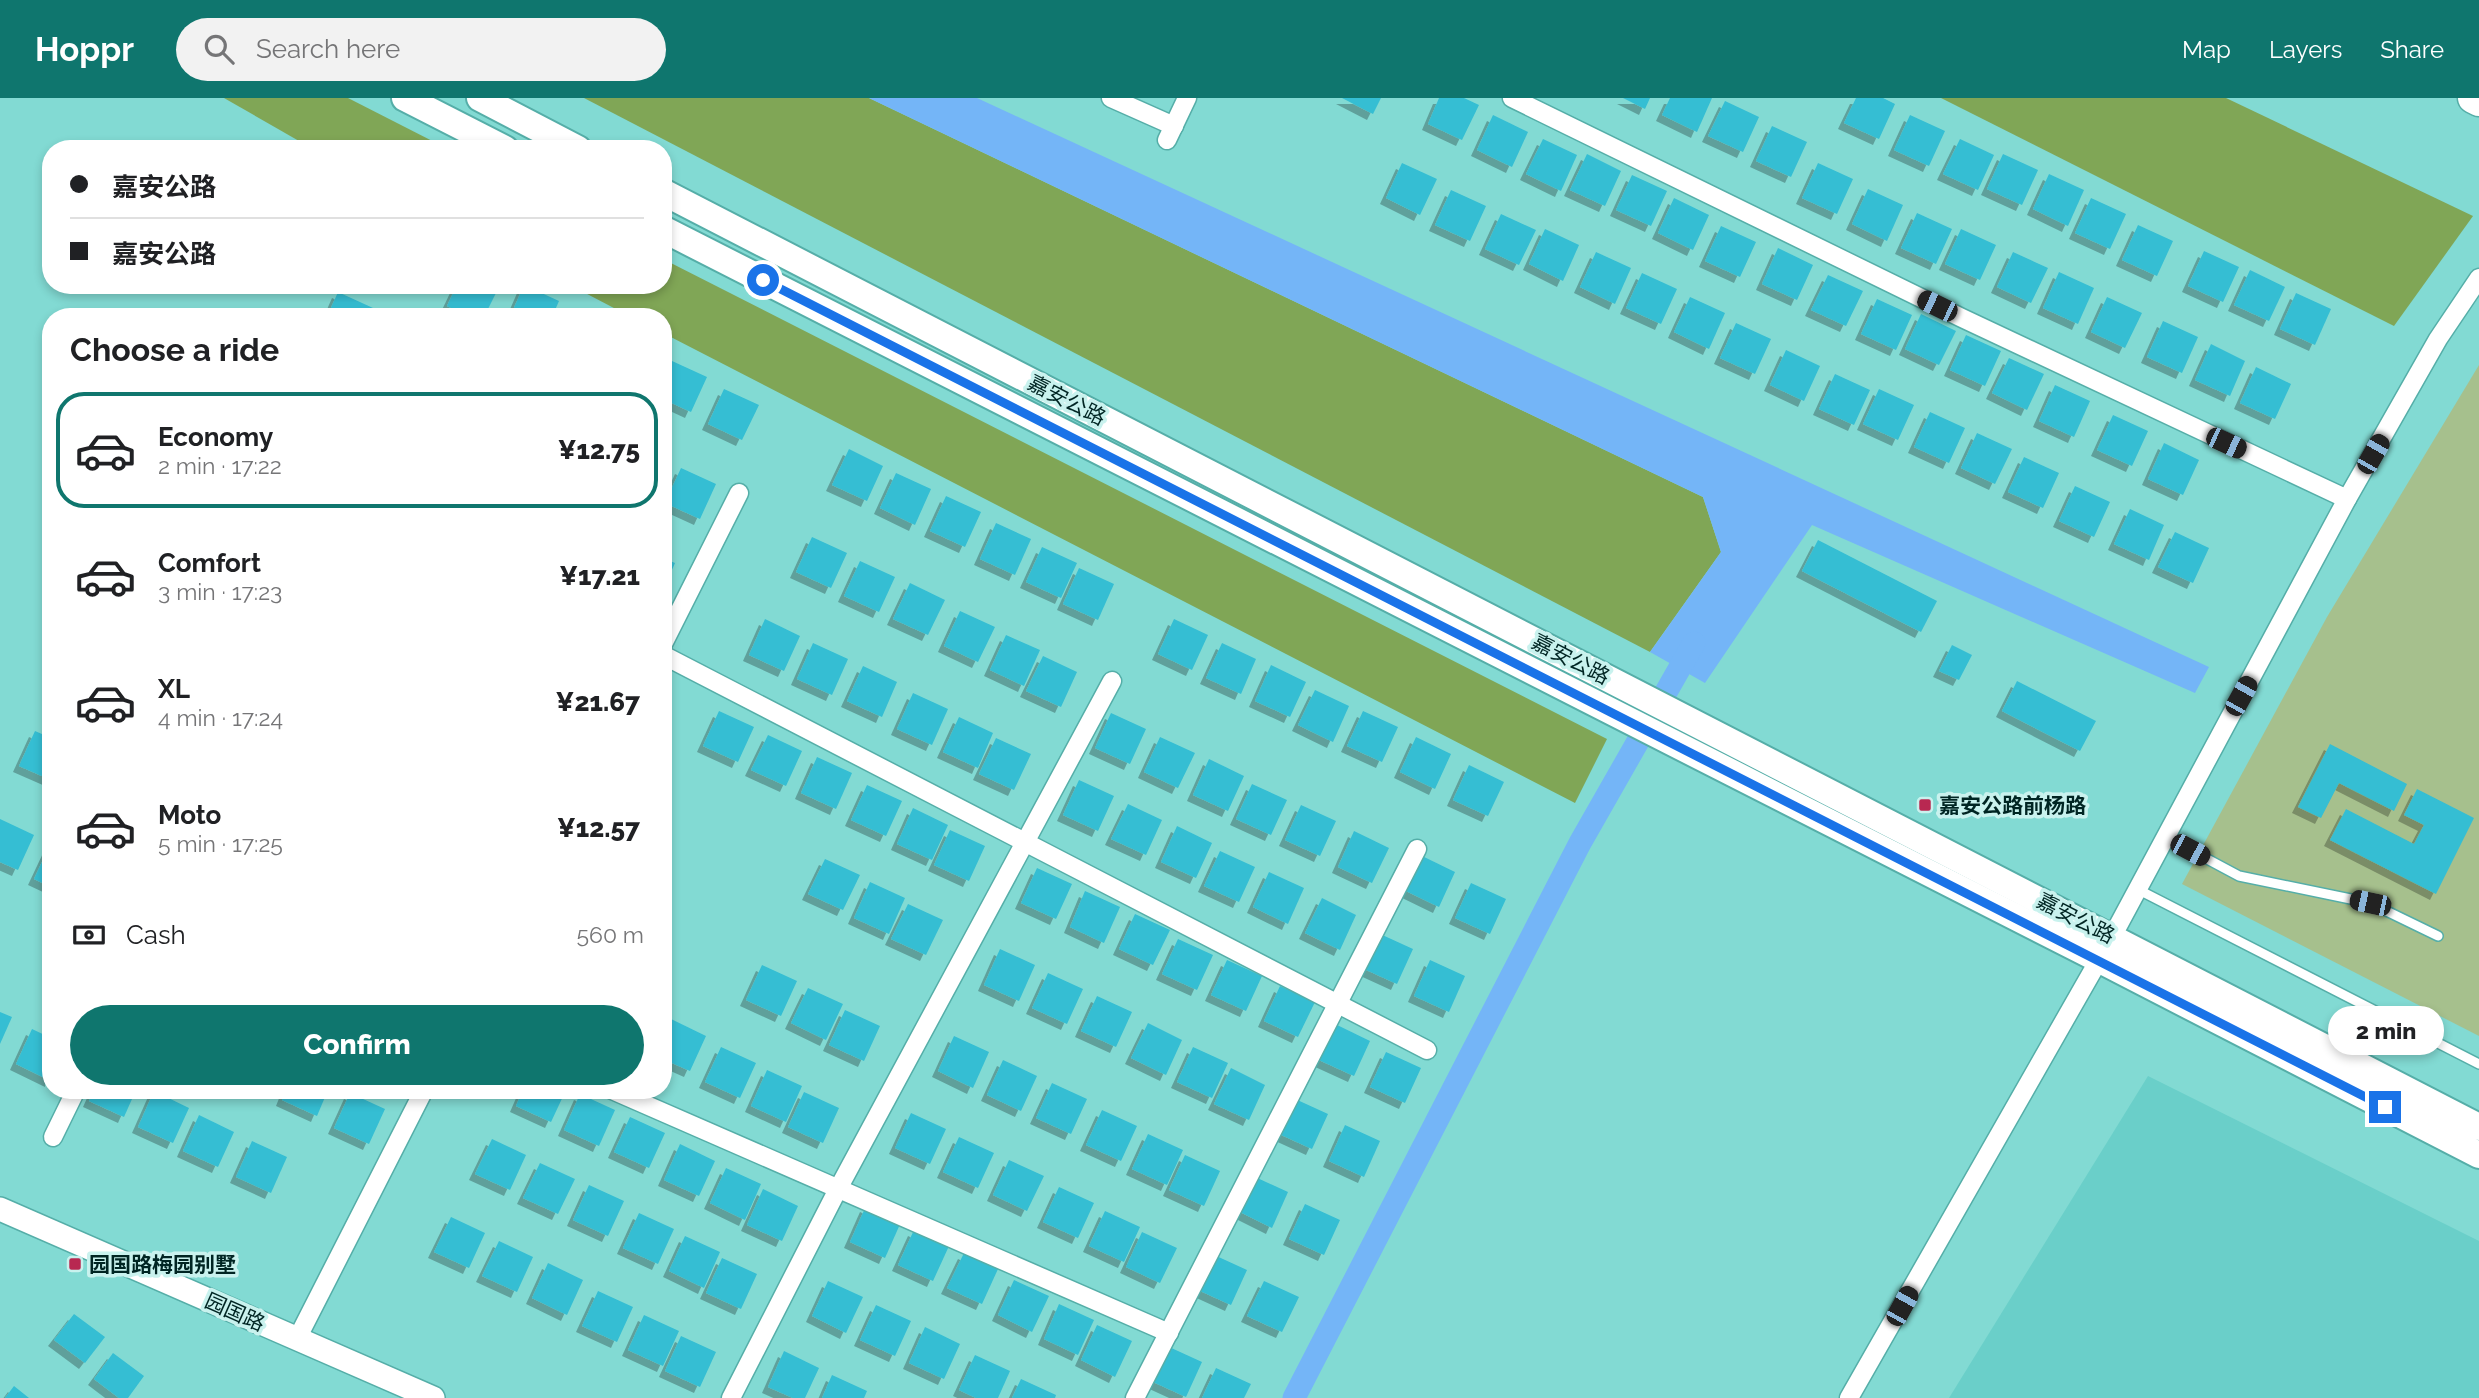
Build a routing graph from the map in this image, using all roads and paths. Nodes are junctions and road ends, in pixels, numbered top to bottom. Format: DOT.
graph roads {
  1 [pos="405,98"];
  2 [pos="480,98"];
  3 [pos="1111,98"];
  4 [pos="1187,98"];
  5 [pos="1512,98"];
  6 [pos="2473,98"];
  7 [pos="2479,101"];
  8 [pos="487,140"];
  9 [pos="561,140"];
  10 [pos="672,197"];
  11 [pos="672,234"];
  12 [pos="2479,278"];
  13 [pos="739,493"];
  14 [pos="2347,499"];
  15 [pos="672,626"];
  16 [pos="672,660"];
  17 [pos="1112,681"];
  18 [pos="2165,837"];
  19 [pos="1024,842"];
  20 [pos="1417,849"];
  21 [pos="2137,889"];
  22 [pos="2438,936"];
  23 [pos="2105,948"];
  24 [pos="1338,1004"];
  25 [pos="1427,1050"];
  26 [pos="2479,1063"];
  27 [pos="72,1099"];
  28 [pos="419,1099"];
  29 [pos="633,1099"];
  30 [pos="2479,1126"];
  31 [pos="53,1137"];
  32 [pos="2479,1155"];
  33 [pos="838,1189"];
  34 [pos="0,1209"];
  35 [pos="1169,1333"];
  36 [pos="297,1339"];
  37 [pos="433,1398"];
  38 [pos="731,1398"];
  39 [pos="1135,1398"];
  40 [pos="1849,1398"];
  1 -- 8 [label="main road"];
  2 -- 9 [label="main road"];
  3 -- 4 [label="street"];
  5 -- 14 [label="street"];
  6 -- 7 [label="highway"];
  10 -- 23 [label="main road, 嘉安公路"];
  11 -- 23 [label="main road, 嘉安公路"];
  12 -- 14 [label="street"];
  13 -- 15 [label="street"];
  14 -- 18 [label="street"];
  16 -- 19 [label="street"];
  17 -- 19 [label="street"];
  18 -- 21 [label="street"];
  18 -- 22 [label="lane"];
  19 -- 24 [label="street"];
  19 -- 33 [label="street"];
  20 -- 24 [label="street"];
  21 -- 23 [label="street"];
  21 -- 26 [label="lane"];
  23 -- 30 [label="main road, 嘉安公路"];
  23 -- 32 [label="main road, 嘉安公路"];
  23 -- 40 [label="street"];
  24 -- 25 [label="street"];
  24 -- 35 [label="street"];
  27 -- 31 [label="street"];
  28 -- 36 [label="street"];
  29 -- 33 [label="street"];
  33 -- 35 [label="street"];
  33 -- 38 [label="street"];
  34 -- 36 [label="street, 园国路"];
  35 -- 39 [label="street"];
  36 -- 37 [label="street, 园国路"];
}
